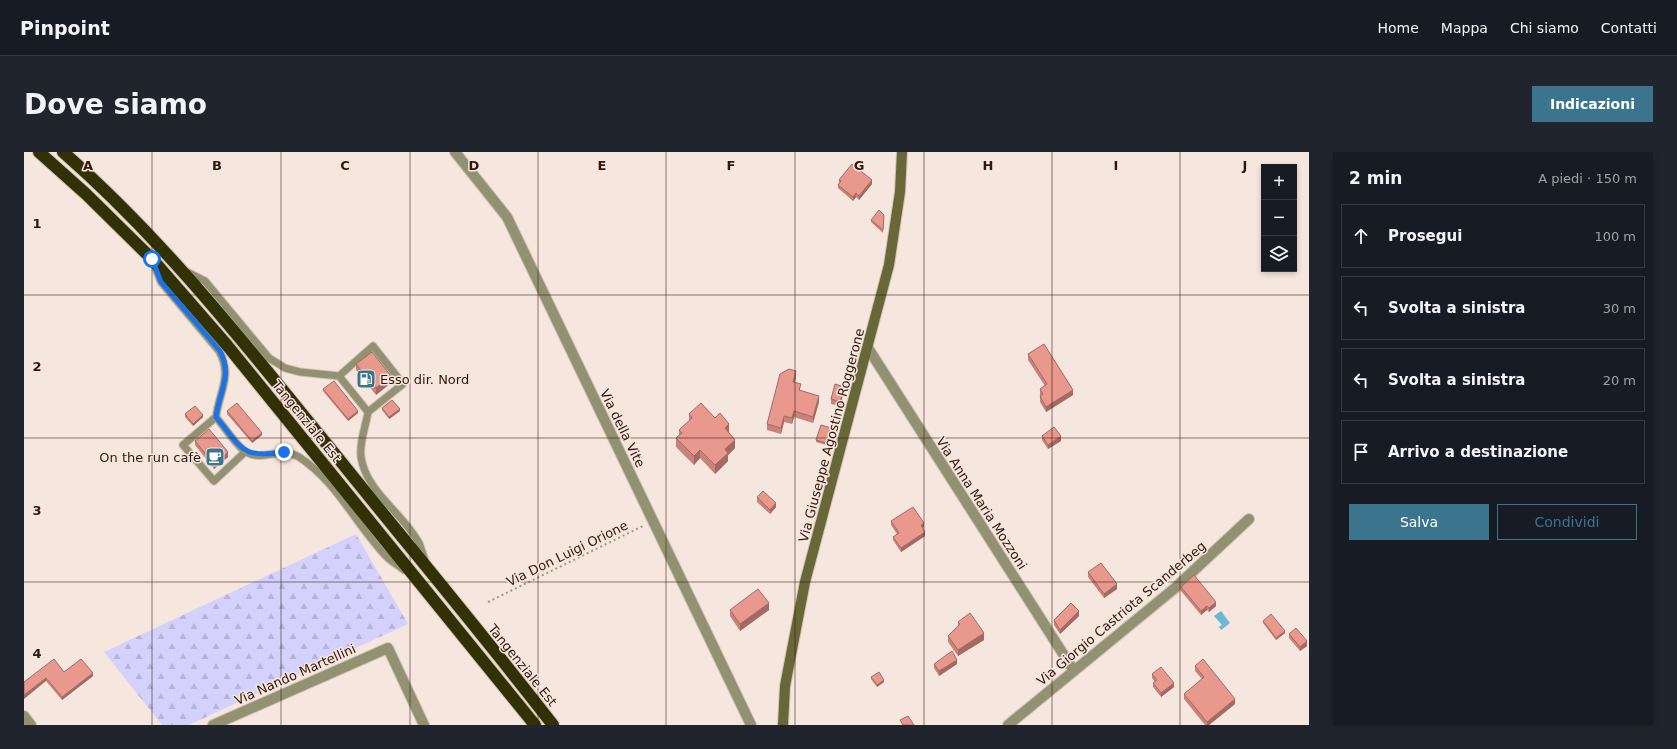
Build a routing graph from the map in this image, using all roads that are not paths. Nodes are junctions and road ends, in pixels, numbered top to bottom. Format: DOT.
graph roads {
  1 [pos="39,152"];
  2 [pos="63,152"];
  3 [pos="455,152"];
  4 [pos="902,152"];
  5 [pos="152,259"];
  6 [pos="182,270"];
  7 [pos="868,348"];
  8 [pos="339,376"];
  9 [pos="368,412"];
  10 [pos="216,417"];
  11 [pos="245,452"];
  12 [pos="1249,519"];
  13 [pos="429,572"];
  14 [pos="418,581"];
  15 [pos="1074,671"];
  16 [pos="24,716"];
  17 [pos="31,725"];
  18 [pos="213,725"];
  19 [pos="424,725"];
  20 [pos="535,725"];
  21 [pos="553,725"];
  22 [pos="751,725"];
  23 [pos="783,725"];
  24 [pos="1008,725"];
  1 -- 5 [label="highway, Tangenziale Est"];
  2 -- 6 [label="highway, Tangenziale Est"];
  3 -- 22 [label="street, Via della Vite"];
  4 -- 7 [label="street, Via Giuseppe Agostino Roggerone"];
  5 -- 10 [label="lane"];
  5 -- 14 [label="highway, Tangenziale Est"];
  6 -- 8 [label="lane"];
  6 -- 13 [label="highway, Tangenziale Est"];
  7 -- 15 [label="street, Via Anna Maria Mozzoni"];
  7 -- 23 [label="street, Via Giuseppe Agostino Roggerone"];
  8 -- 9 [label="lane"];
  8 -- 9 [label="lane"];
  9 -- 13 [label="lane"];
  10 -- 11 [label="lane"];
  10 -- 11 [label="lane"];
  11 -- 14 [label="lane"];
  12 -- 15 [label="street, Via Giorgio Castriota Scanderbeg"];
  13 -- 21 [label="highway, Tangenziale Est"];
  14 -- 20 [label="highway, Tangenziale Est"];
  15 -- 24 [label="street, Via Giorgio Castriota Scanderbeg"];
  16 -- 17 [label="street"];
  18 -- 19 [label="street, Via Nando Martellini"];
}
